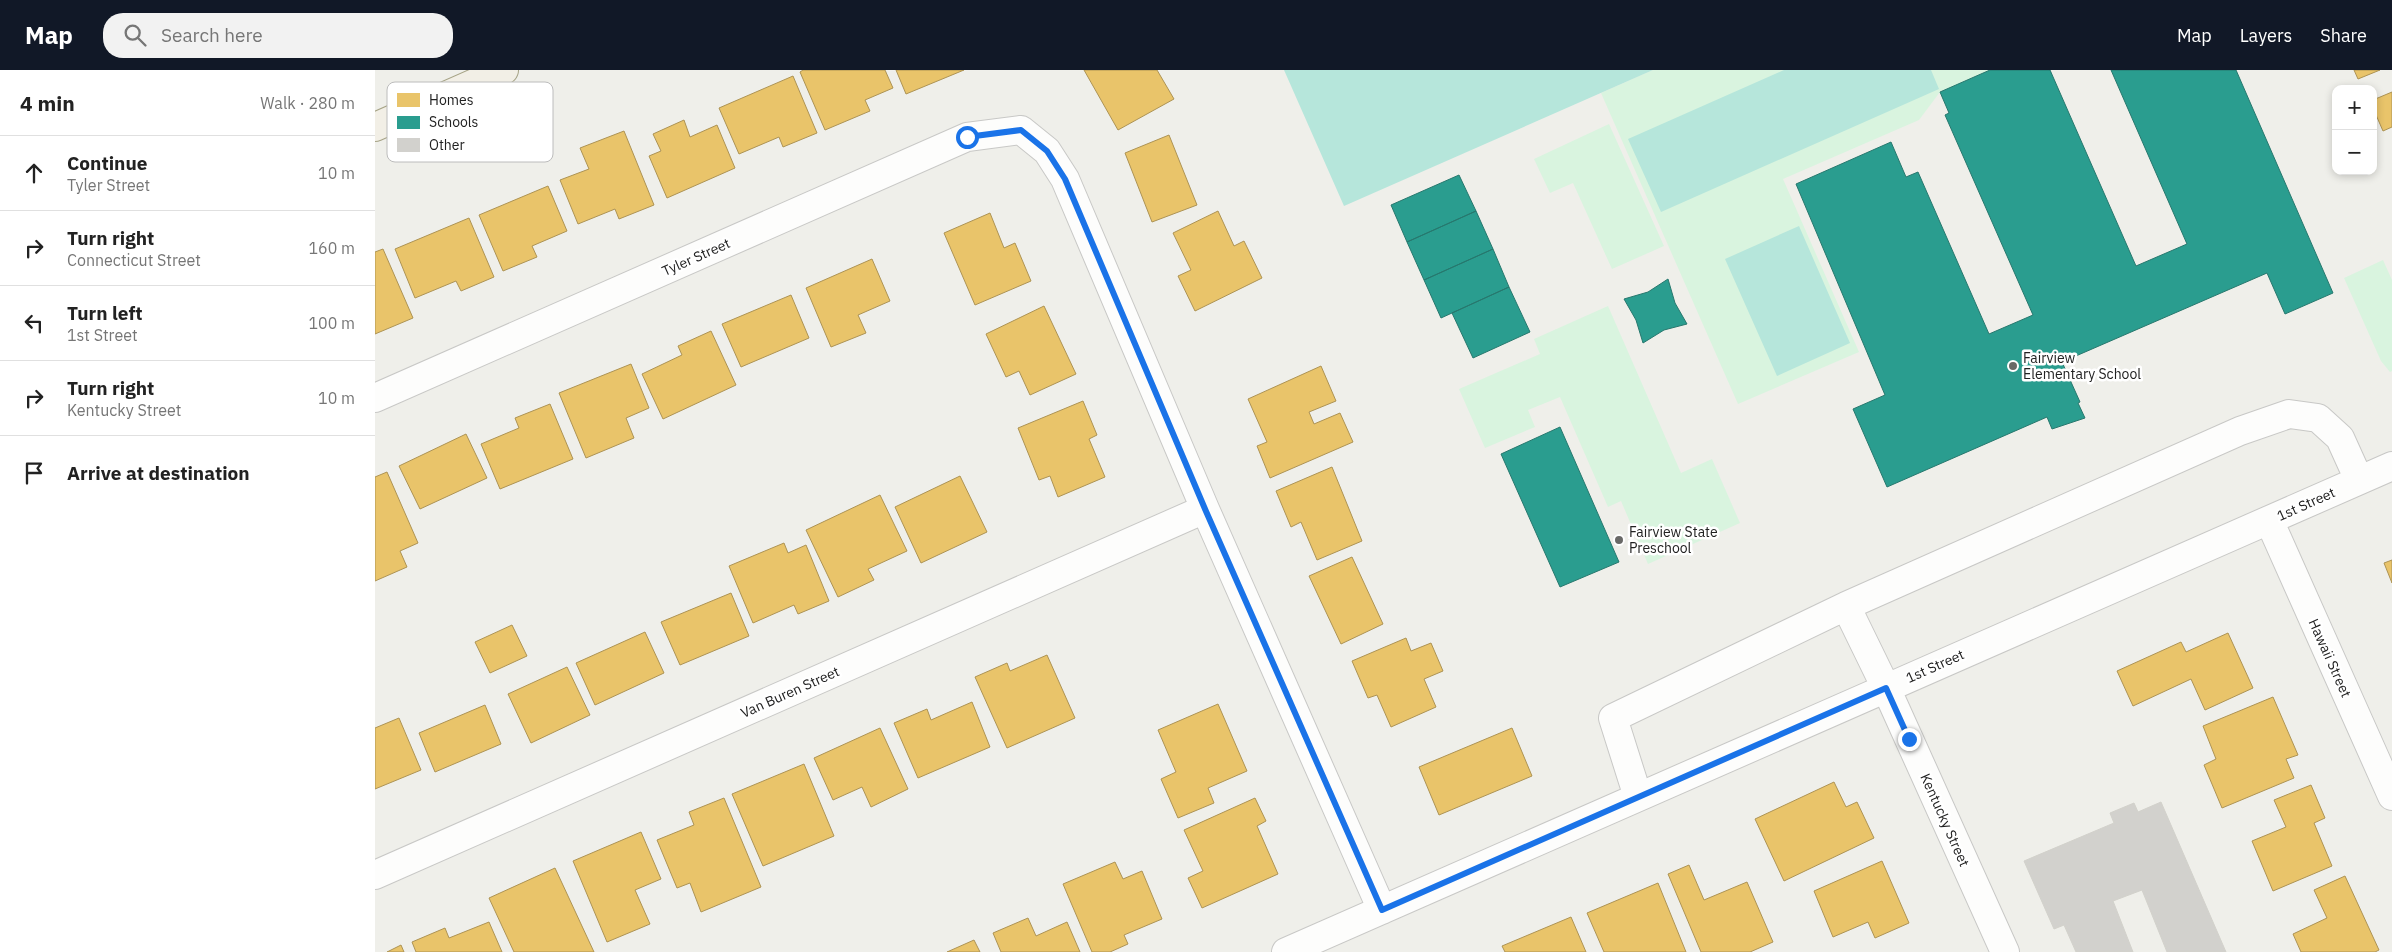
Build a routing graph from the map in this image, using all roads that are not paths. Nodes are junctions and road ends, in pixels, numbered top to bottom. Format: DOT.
graph roads {
  1 [pos="505,70"];
  2 [pos="478,82"];
  3 [pos="387,122"];
  4 [pos="375,127"];
  5 [pos="375,398"];
  6 [pos="2392,466"];
  7 [pos="2359,480"];
  8 [pos="1205,509"];
  9 [pos="2269,520"];
  10 [pos="1846,606"];
  11 [pos="1886,688"];
  12 [pos="2392,796"];
  13 [pos="1638,797"];
  14 [pos="375,874"];
  15 [pos="1382,910"];
  16 [pos="1287,952"];
  17 [pos="2005,952"];
  1 -- 2 [label="main road"];
  3 -- 4 [label="main road"];
  5 -- 8 [label="street, Tyler Street"];
  6 -- 7 [label="street, 1st Street"];
  7 -- 9 [label="street, 1st Street"];
  7 -- 10 [label="street"];
  8 -- 14 [label="street, Van Buren Street"];
  8 -- 15 [label="street"];
  9 -- 11 [label="street, 1st Street"];
  9 -- 12 [label="street, Hawaii Street"];
  10 -- 11 [label="street, Kentucky Street"];
  10 -- 13 [label="street"];
  11 -- 13 [label="street, 1st Street"];
  11 -- 17 [label="street, Kentucky Street"];
  13 -- 15 [label="street, 1st Street"];
  15 -- 16 [label="street, 1st Street"];
}
